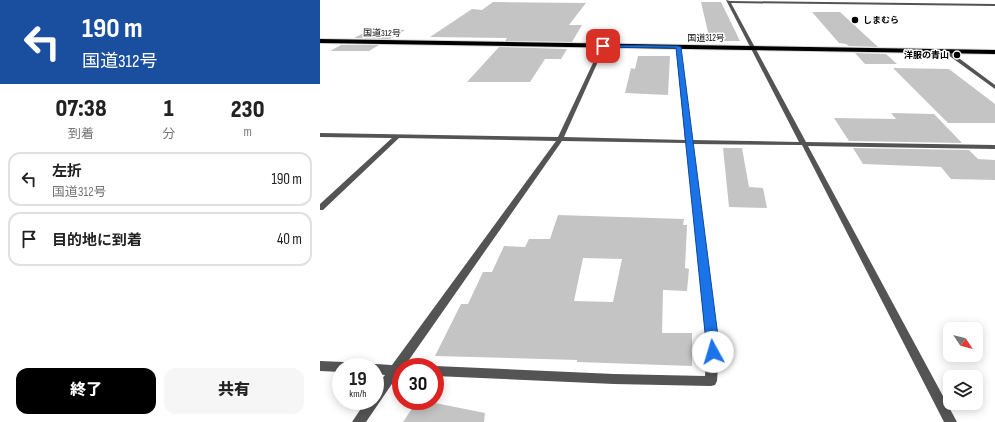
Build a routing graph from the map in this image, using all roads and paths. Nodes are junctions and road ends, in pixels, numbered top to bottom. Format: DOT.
graph roads {
  1 [pos="874,0"];
  2 [pos="728,1"];
  3 [pos="879,3"];
  4 [pos="995,5"];
  5 [pos="320,41"];
  6 [pos="603,46"];
  7 [pos="678,47"];
  8 [pos="753,47"];
  9 [pos="946,51"];
  10 [pos="995,52"];
  11 [pos="995,87"];
  12 [pos="320,135"];
  13 [pos="398,136"];
  14 [pos="560,140"];
  15 [pos="690,141"];
  16 [pos="805,144"];
  17 [pos="995,147"];
  18 [pos="320,208"];
  19 [pos="406,358"];
  20 [pos="320,366"];
  21 [pos="332,366"];
  22 [pos="444,371"];
  23 [pos="392,377"];
  24 [pos="384,387"];
  25 [pos="367,410"];
  26 [pos="358,422"];
  27 [pos="951,422"];
  1 -- 3 [label="street"];
  2 -- 3 [label="street"];
  2 -- 8 [label="street"];
  3 -- 4 [label="street"];
  5 -- 6 [label="highway, 国道312号"];
  6 -- 7 [label="highway, 国道312号"];
  6 -- 14 [label="street"];
  7 -- 8 [label="highway, 国道312号"];
  7 -- 15 [label="street"];
  8 -- 9 [label="highway, 国道312号"];
  8 -- 16 [label="street"];
  9 -- 10 [label="highway, 国道312号"];
  9 -- 11 [label="street"];
  12 -- 13 [label="street"];
  13 -- 14 [label="street"];
  13 -- 18 [label="street"];
  14 -- 15 [label="street"];
  14 -- 19 [label="street"];
  15 -- 16 [label="street"];
  15 -- 22 [label="street"];
  16 -- 17 [label="street"];
  16 -- 27 [label="street"];
  20 -- 21 [label="street"];
  23 -- 24 [label="street"];
  25 -- 26 [label="street"];
}
